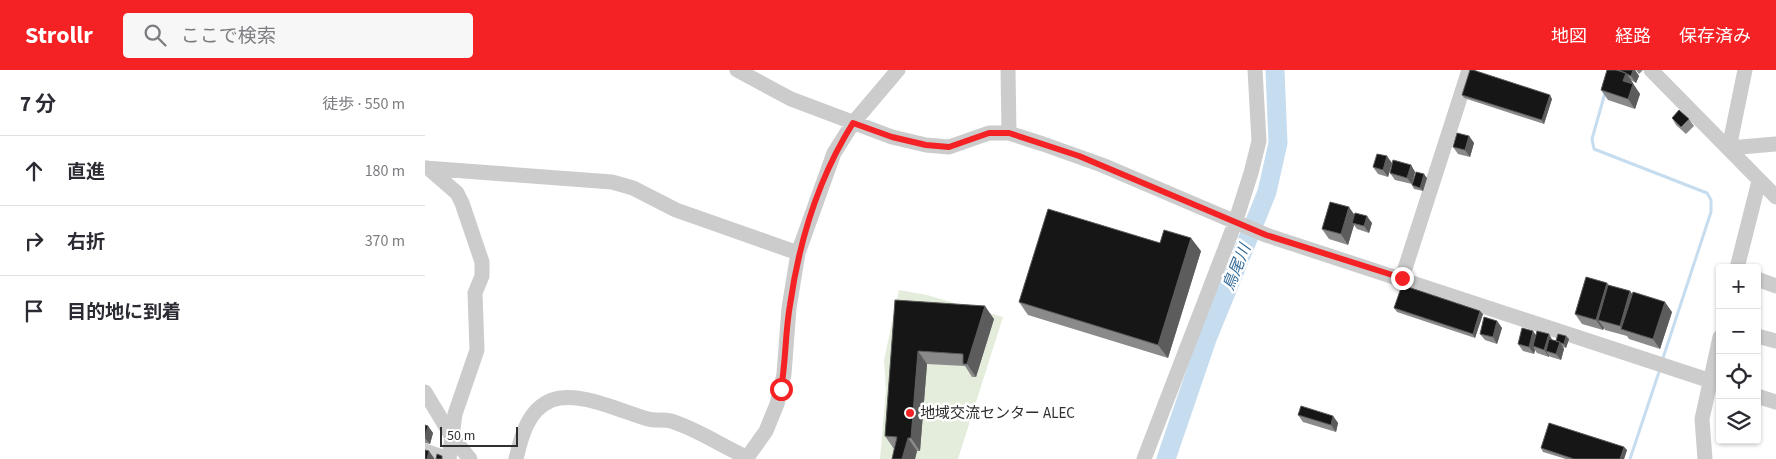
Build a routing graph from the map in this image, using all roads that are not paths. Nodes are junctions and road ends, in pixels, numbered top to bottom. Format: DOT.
graph roads {
  1 [pos="737,70"];
  2 [pos="898,70"];
  3 [pos="1008,70"];
  4 [pos="1255,70"];
  5 [pos="1469,70"];
  6 [pos="1651,70"];
  7 [pos="1745,70"];
  8 [pos="853,123"];
  9 [pos="1009,133"];
  10 [pos="1776,144"];
  11 [pos="1729,148"];
  12 [pos="427,168"];
  13 [pos="1759,181"];
  14 [pos="1776,197"];
  15 [pos="1237,224"];
  16 [pos="798,253"];
  17 [pos="1738,264"];
  18 [pos="1402,278"];
  19 [pos="1761,280"];
  20 [pos="1776,286"];
  21 [pos="1761,337"];
  22 [pos="1776,341"];
  23 [pos="1718,354"];
  24 [pos="1714,382"];
  25 [pos="425,392"];
  26 [pos="1761,397"];
  27 [pos="1776,402"];
  28 [pos="452,437"];
  29 [pos="425,450"];
  30 [pos="746,458"];
  31 [pos="449,459"];
  32 [pos="470,459"];
  33 [pos="516,459"];
  34 [pos="1144,459"];
  35 [pos="1705,459"];
  1 -- 8 [label="street"];
  2 -- 8 [label="street"];
  3 -- 9 [label="street"];
  4 -- 15 [label="street"];
  5 -- 18 [label="street"];
  6 -- 11 [label="street"];
  7 -- 11 [label="street"];
  8 -- 9 [label="street"];
  8 -- 16 [label="street"];
  9 -- 15 [label="street"];
  10 -- 11 [label="street"];
  11 -- 13 [label="street"];
  12 -- 16 [label="street"];
  12 -- 28 [label="street"];
  13 -- 14 [label="street"];
  13 -- 17 [label="street"];
  15 -- 18 [label="street"];
  15 -- 34 [label="street"];
  16 -- 30 [label="street"];
  18 -- 24 [label="street"];
  19 -- 20 [label="street"];
  21 -- 22 [label="street"];
  23 -- 24 [label="street"];
  24 -- 35 [label="street"];
  25 -- 28 [label="street"];
  26 -- 27 [label="street"];
  28 -- 31 [label="street"];
  28 -- 32 [label="street"];
  29 -- 31 [label="street"];
  30 -- 33 [label="street"];
}
